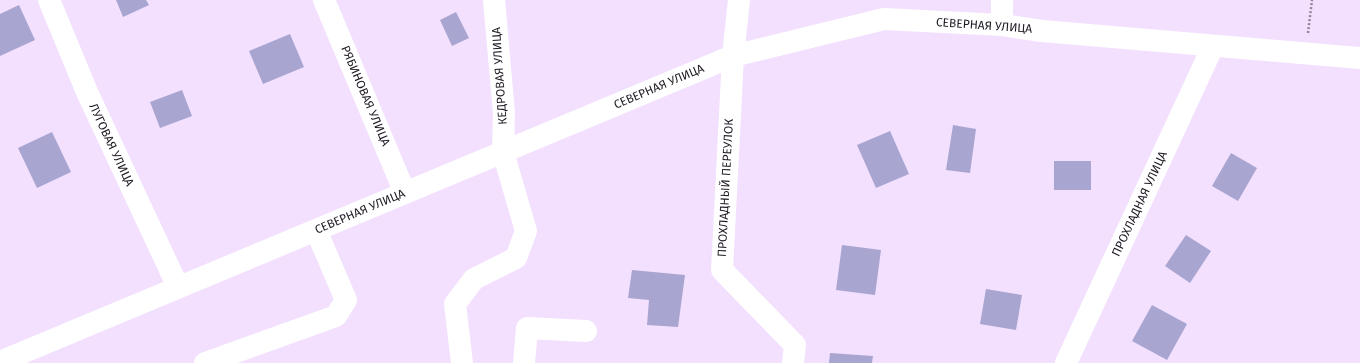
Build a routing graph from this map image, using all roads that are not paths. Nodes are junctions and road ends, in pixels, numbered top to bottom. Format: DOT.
graph roads {
  1 [pos="49,0"];
  2 [pos="324,0"];
  3 [pos="494,0"];
  4 [pos="739,0"];
  5 [pos="1002,0"];
  6 [pos="1002,25"];
  7 [pos="1213,46"];
  8 [pos="733,56"];
  9 [pos="1360,58"];
  10 [pos="503,152"];
  11 [pos="405,193"];
  12 [pos="316,230"];
  13 [pos="178,287"];
  14 [pos="586,331"];
  15 [pos="0,362"];
  16 [pos="205,363"];
  17 [pos="462,363"];
  18 [pos="524,363"];
  19 [pos="793,363"];
  20 [pos="1066,363"];
  1 -- 13 [label="street, ЛУГОВАЯ УЛИЦА"];
  2 -- 11 [label="street, РЯБИНОВАЯ УЛИЦА"];
  3 -- 10 [label="street, КЕДРОВАЯ УЛИЦА"];
  4 -- 8 [label="street"];
  5 -- 6 [label="street"];
  6 -- 7 [label="street, СЕВЕРНАЯ УЛИЦА"];
  6 -- 8 [label="street, СЕВЕРНАЯ УЛИЦА"];
  7 -- 9 [label="street, СЕВЕРНАЯ УЛИЦА"];
  7 -- 20 [label="street, ПРОХЛАДНАЯ УЛИЦА"];
  8 -- 10 [label="street, СЕВЕРНАЯ УЛИЦА"];
  8 -- 19 [label="street, ПРОХЛАДНЫЙ ПЕРЕУЛОК"];
  10 -- 11 [label="street, СЕВЕРНАЯ УЛИЦА"];
  10 -- 17 [label="street, КЕДРОВАЯ УЛИЦА"];
  11 -- 12 [label="street, СЕВЕРНАЯ УЛИЦА"];
  12 -- 13 [label="street, СЕВЕРНАЯ УЛИЦА"];
  12 -- 16 [label="street"];
  13 -- 15 [label="street, СЕВЕРНАЯ УЛИЦА"];
  14 -- 18 [label="street"];
}
